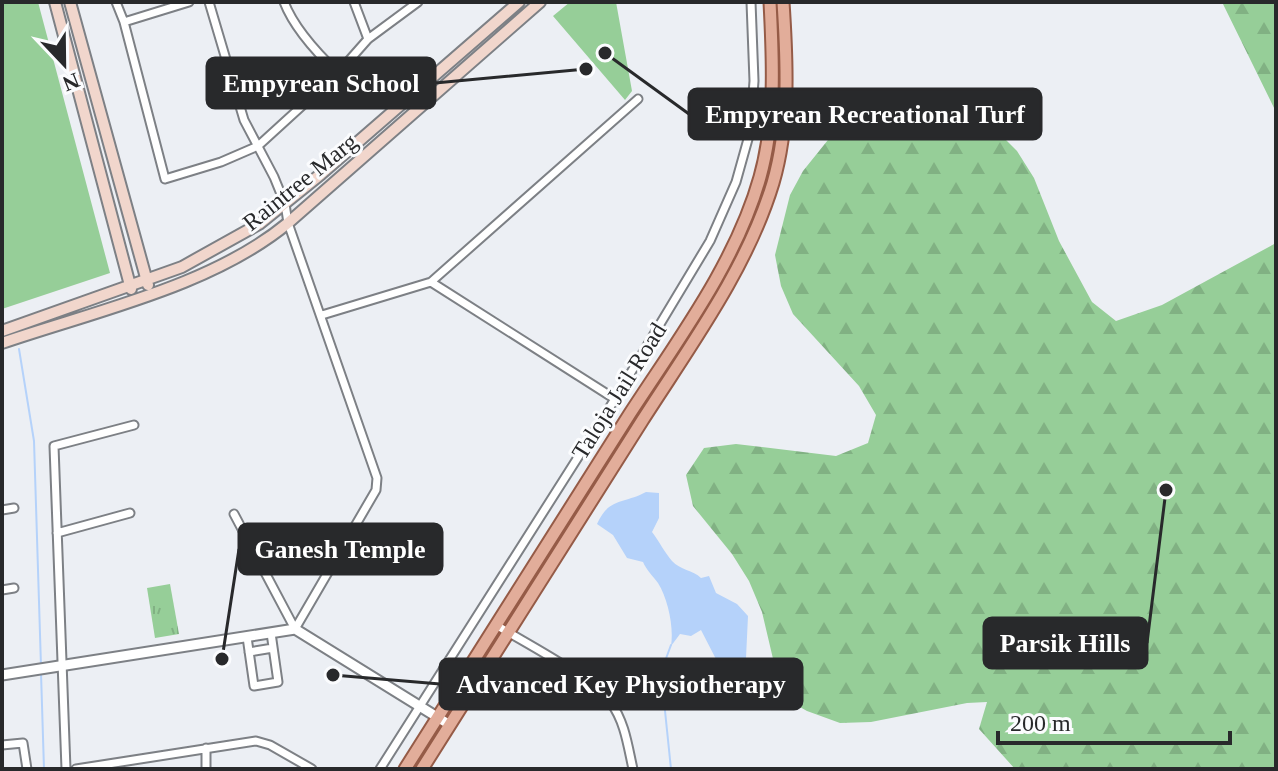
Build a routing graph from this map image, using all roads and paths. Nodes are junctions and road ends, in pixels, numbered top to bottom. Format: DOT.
graph roads {
  1 [pos="55,2"];
  2 [pos="70,2"];
  3 [pos="116,2"];
  4 [pos="189,2"];
  5 [pos="209,2"];
  6 [pos="284,2"];
  7 [pos="354,2"];
  8 [pos="418,2"];
  9 [pos="519,2"];
  10 [pos="540,2"];
  11 [pos="751,2"];
  12 [pos="770,2"];
  13 [pos="783,2"];
  14 [pos="124,22"];
  15 [pos="368,39"];
  16 [pos="338,73"];
  17 [pos="638,99"];
  18 [pos="258,146"];
  19 [pos="285,204"];
  20 [pos="288,223"];
  21 [pos="147,280"];
  22 [pos="431,282"];
  23 [pos="130,285"];
  24 [pos="151,294"];
  25 [pos="135,298"];
  26 [pos="322,315"];
  27 [pos="2,331"];
  28 [pos="20,331"];
  29 [pos="2,343"];
  30 [pos="615,399"];
  31 [pos="134,425"];
  32 [pos="14,508"];
  33 [pos="2,510"];
  34 [pos="130,513"];
  35 [pos="234,514"];
  36 [pos="57,533"];
  37 [pos="14,588"];
  38 [pos="2,590"];
  39 [pos="496,625"];
  40 [pos="295,629"];
  41 [pos="508,632"];
  42 [pos="271,633"];
  43 [pos="247,637"];
  44 [pos="273,648"];
  45 [pos="249,652"];
  46 [pos="59,666"];
  47 [pos="2,675"];
  48 [pos="419,707"];
  49 [pos="438,718"];
  50 [pos="450,725"];
  51 [pos="2,745"];
  52 [pos="206,748"];
  53 [pos="27,769"];
  54 [pos="66,769"];
  55 [pos="76,769"];
  56 [pos="206,769"];
  57 [pos="312,769"];
  58 [pos="380,769"];
  59 [pos="405,769"];
  60 [pos="422,769"];
  61 [pos="633,769"];
  1 -- 23 [label="main road"];
  2 -- 21 [label="main road"];
  3 -- 14 [label="street"];
  4 -- 14 [label="street"];
  5 -- 18 [label="street"];
  6 -- 16 [label="street"];
  7 -- 15 [label="street"];
  8 -- 15 [label="street"];
  9 -- 19 [label="main road, Raintree Marg"];
  10 -- 20 [label="main road, Raintree Marg"];
  11 -- 30 [label="street"];
  12 -- 39 [label="main road, Taloja Jail Road"];
  13 -- 41 [label="main road, Taloja Jail Road"];
  14 -- 18 [label="street"];
  15 -- 16 [label="street"];
  16 -- 18 [label="street"];
  17 -- 22 [label="street"];
  18 -- 19 [label="street"];
  19 -- 20 [label="street"];
  19 -- 21 [label="main road, Raintree Marg"];
  20 -- 24 [label="main road, Raintree Marg"];
  20 -- 26 [label="street"];
  21 -- 23 [label="main road, Raintree Marg"];
  21 -- 24 [label="main road"];
  22 -- 26 [label="street"];
  22 -- 30 [label="street"];
  23 -- 25 [label="main road"];
  23 -- 28 [label="main road, Raintree Marg"];
  24 -- 25 [label="main road, Raintree Marg"];
  25 -- 28 [label="main road, Raintree Marg"];
  26 -- 40 [label="street"];
  27 -- 28 [label="main road, Raintree Marg"];
  28 -- 29 [label="main road, Raintree Marg"];
  30 -- 48 [label="street"];
  31 -- 36 [label="street"];
  32 -- 33 [label="street"];
  34 -- 36 [label="street"];
  35 -- 40 [label="street"];
  36 -- 46 [label="street"];
  37 -- 38 [label="street"];
  39 -- 41 [label="street"];
  39 -- 49 [label="main road, Taloja Jail Road"];
  40 -- 42 [label="street"];
  40 -- 48 [label="street"];
  41 -- 50 [label="main road, Taloja Jail Road"];
  41 -- 61 [label="street"];
  42 -- 43 [label="street"];
  42 -- 44 [label="street"];
  43 -- 45 [label="street"];
  43 -- 46 [label="street"];
  44 -- 45 [label="street"];
  44 -- 45 [label="street"];
  46 -- 47 [label="street"];
  46 -- 54 [label="street"];
  48 -- 49 [label="street"];
  48 -- 58 [label="street"];
  49 -- 50 [label="street"];
  49 -- 59 [label="main road, Taloja Jail Road"];
  50 -- 60 [label="main road, Taloja Jail Road"];
  51 -- 53 [label="street"];
  52 -- 55 [label="street"];
  52 -- 56 [label="street"];
  52 -- 57 [label="street"];
}
